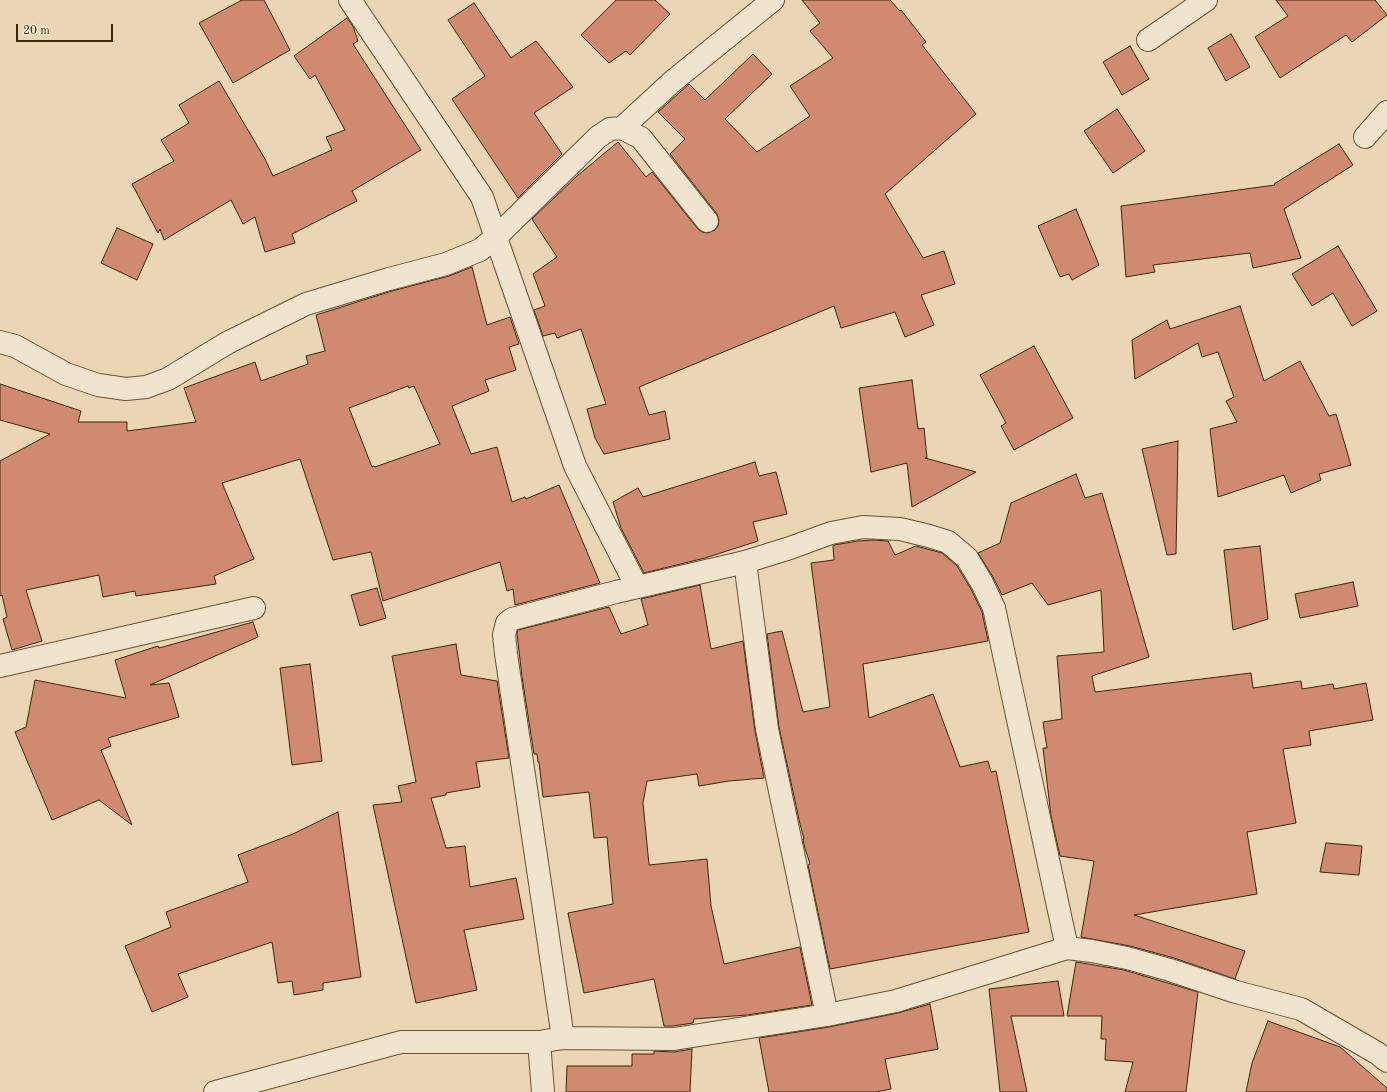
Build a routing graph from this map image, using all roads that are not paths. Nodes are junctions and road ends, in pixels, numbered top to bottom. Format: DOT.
graph roads {
  1 [pos="350,0"];
  2 [pos="773,0"];
  3 [pos="1206,0"];
  4 [pos="1148,40"];
  5 [pos="1387,112"];
  6 [pos="622,128"];
  7 [pos="1365,137"];
  8 [pos="707,221"];
  9 [pos="496,237"];
  10 [pos="0,342"];
  11 [pos="745,562"];
  12 [pos="637,587"];
  13 [pos="254,608"];
  14 [pos="0,666"];
  15 [pos="1067,948"];
  16 [pos="828,1015"];
  17 [pos="563,1038"];
  18 [pos="539,1042"];
  19 [pos="1387,1061"];
  20 [pos="215,1092"];
  21 [pos="543,1092"];
  1 -- 9 [label="street"];
  2 -- 6 [label="street"];
  3 -- 4 [label="street"];
  5 -- 7 [label="street"];
  6 -- 8 [label="street"];
  6 -- 9 [label="street"];
  9 -- 10 [label="street"];
  9 -- 12 [label="street"];
  11 -- 12 [label="street"];
  11 -- 15 [label="street"];
  11 -- 16 [label="street"];
  12 -- 17 [label="street"];
  13 -- 14 [label="street"];
  15 -- 16 [label="street"];
  15 -- 19 [label="street"];
  16 -- 17 [label="street"];
  17 -- 18 [label="street"];
  18 -- 20 [label="street"];
  18 -- 21 [label="street"];
}
